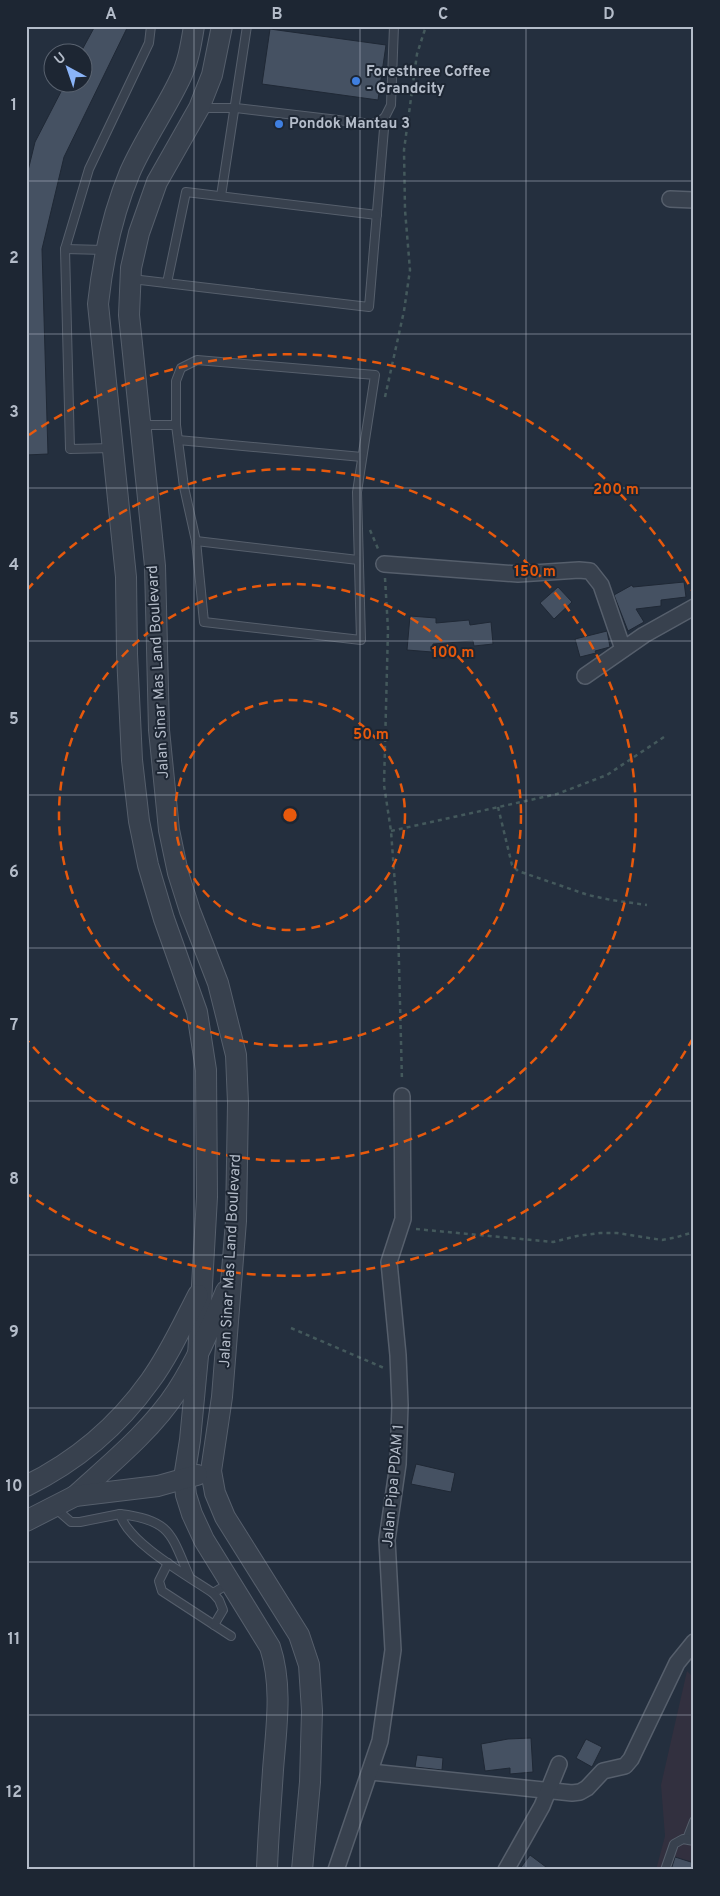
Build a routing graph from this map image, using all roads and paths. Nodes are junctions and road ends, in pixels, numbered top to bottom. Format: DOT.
graph roads {
  1 [pos="151,26"];
  2 [pos="194,26"];
  3 [pos="222,26"];
  4 [pos="248,26"];
  5 [pos="394,26"];
  6 [pos="426,26"];
  7 [pos="199,108"];
  8 [pos="236,108"];
  9 [pos="385,117"];
  10 [pos="221,196"];
  11 [pos="670,198"];
  12 [pos="694,200"];
  13 [pos="377,215"];
  14 [pos="64,249"];
  15 [pos="105,250"];
  16 [pos="130,278"];
  17 [pos="168,283"];
  18 [pos="137,402"];
  19 [pos="383,404"];
  20 [pos="110,407"];
  21 [pos="140,425"];
  22 [pos="176,425"];
  23 [pos="178,440"];
  24 [pos="114,448"];
  25 [pos="362,456"];
  26 [pos="368,526"];
  27 [pos="196,541"];
  28 [pos="358,560"];
  29 [pos="384,564"];
  30 [pos="694,607"];
  31 [pos="623,649"];
  32 [pos="585,676"];
  33 [pos="664,737"];
  34 [pos="498,807"];
  35 [pos="391,831"];
  36 [pos="647,905"];
  37 [pos="402,1096"];
  38 [pos="400,1228"];
  39 [pos="694,1232"];
  40 [pos="232,1277"];
  41 [pos="201,1288"];
  42 [pos="290,1328"];
  43 [pos="198,1356"];
  44 [pos="399,1374"];
  45 [pos="114,1424"];
  46 [pos="133,1443"];
  47 [pos="211,1471"];
  48 [pos="184,1478"];
  49 [pos="26,1486"];
  50 [pos="75,1496"];
  51 [pos="54,1506"];
  52 [pos="120,1514"];
  53 [pos="26,1521"];
  54 [pos="168,1563"];
  55 [pos="190,1578"];
  56 [pos="222,1588"];
  57 [pos="214,1625"];
  58 [pos="299,1635"];
  59 [pos="231,1636"];
  60 [pos="694,1642"];
  61 [pos="270,1647"];
  62 [pos="559,1764"];
  63 [pos="371,1772"];
  64 [pos="548,1791"];
  65 [pos="694,1821"];
  66 [pos="690,1840"];
  67 [pos="267,1870"];
  68 [pos="302,1870"];
  69 [pos="336,1870"];
  70 [pos="506,1870"];
  71 [pos="665,1870"];
  1 -- 14 [label="lane"];
  2 -- 15 [label="street, Jalan Sinar Mas Land Boulevard"];
  3 -- 7 [label="street, Jalan Sinar Mas Land Boulevard"];
  4 -- 8 [label="lane"];
  5 -- 9 [label="lane"];
  6 -- 19 [label="path"];
  7 -- 8 [label="lane"];
  7 -- 16 [label="street, Jalan Sinar Mas Land Boulevard"];
  8 -- 9 [label="lane"];
  8 -- 10 [label="lane"];
  9 -- 13 [label="lane"];
  10 -- 13 [label="lane"];
  10 -- 17 [label="lane"];
  11 -- 12 [label="street"];
  13 -- 17 [label="lane"];
  14 -- 15 [label="lane"];
  14 -- 24 [label="lane"];
  15 -- 20 [label="street, Jalan Sinar Mas Land Boulevard"];
  16 -- 17 [label="lane"];
  16 -- 18 [label="street, Jalan Sinar Mas Land Boulevard"];
  18 -- 20 [label="street"];
  18 -- 21 [label="street, Jalan Sinar Mas Land Boulevard"];
  20 -- 24 [label="street, Jalan Sinar Mas Land Boulevard"];
  21 -- 22 [label="lane"];
  21 -- 40 [label="street, Jalan Sinar Mas Land Boulevard"];
  22 -- 23 [label="lane"];
  22 -- 25 [label="lane"];
  23 -- 25 [label="lane"];
  23 -- 27 [label="lane"];
  24 -- 41 [label="street, Jalan Sinar Mas Land Boulevard"];
  25 -- 28 [label="lane"];
  26 -- 29 [label="path"];
  27 -- 28 [label="lane"];
  27 -- 28 [label="lane"];
  29 -- 31 [label="street"];
  29 -- 35 [label="path"];
  30 -- 31 [label="street"];
  31 -- 32 [label="street"];
  33 -- 34 [label="path"];
  34 -- 35 [label="path"];
  34 -- 36 [label="path"];
  35 -- 37 [label="path"];
  37 -- 38 [label="street, Jalan Pipa PDAM 1"];
  38 -- 39 [label="path"];
  38 -- 44 [label="street, Jalan Pipa PDAM 1"];
  40 -- 43 [label="street"];
  40 -- 47 [label="street, Jalan Sinar Mas Land Boulevard"];
  41 -- 43 [label="street, Jalan Sinar Mas Land Boulevard"];
  41 -- 45 [label="street, Jalan Sinar Mas Land Boulevard"];
  42 -- 44 [label="path"];
  43 -- 46 [label="street"];
  43 -- 48 [label="street, Jalan Sinar Mas Land Boulevard"];
  44 -- 63 [label="street, Jalan Pipa PDAM 1"];
  45 -- 46 [label="street"];
  45 -- 49 [label="street, Jalan Sinar Mas Land Boulevard"];
  46 -- 50 [label="street"];
  47 -- 48 [label="street"];
  47 -- 58 [label="street, Jalan Sinar Mas Land Boulevard"];
  48 -- 50 [label="street"];
  48 -- 56 [label="street, Jalan Sinar Mas Land Boulevard"];
  50 -- 51 [label="street"];
  51 -- 52 [label="lane"];
  51 -- 53 [label="street"];
  52 -- 54 [label="lane"];
  52 -- 55 [label="lane"];
  54 -- 55 [label="lane"];
  54 -- 57 [label="lane"];
  55 -- 56 [label="lane"];
  56 -- 57 [label="lane"];
  56 -- 61 [label="street, Jalan Sinar Mas Land Boulevard"];
  57 -- 59 [label="lane"];
  58 -- 61 [label="street"];
  58 -- 68 [label="street, Jalan Sinar Mas Land Boulevard"];
  60 -- 64 [label="street"];
  61 -- 67 [label="street, Jalan Sinar Mas Land Boulevard"];
  62 -- 64 [label="street"];
  63 -- 64 [label="street"];
  63 -- 69 [label="street, Jalan Pipa PDAM 1"];
  64 -- 70 [label="street"];
  65 -- 66 [label="lane"];
  66 -- 71 [label="lane"];
}
